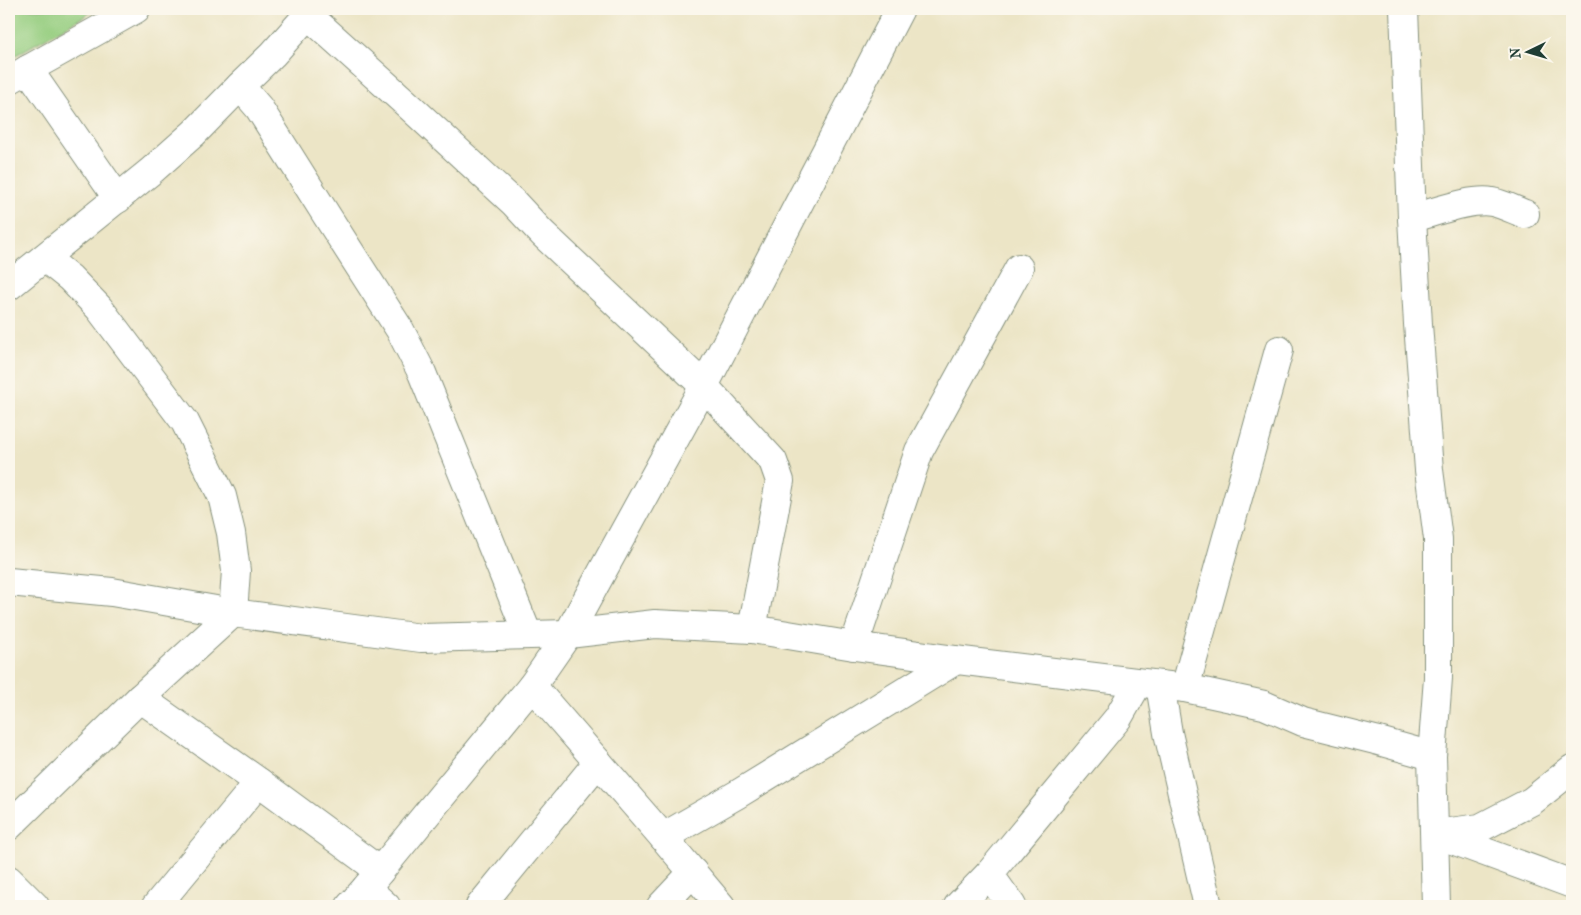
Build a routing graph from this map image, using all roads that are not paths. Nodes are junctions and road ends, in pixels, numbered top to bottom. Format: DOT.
graph roads {
  1 [pos="136,9"];
  2 [pos="900,9"];
  3 [pos="1404,9"];
  4 [pos="310,12"];
  5 [pos="18,74"];
  6 [pos="240,86"];
  7 [pos="118,199"];
  8 [pos="1525,214"];
  9 [pos="1412,218"];
  10 [pos="45,258"];
  11 [pos="1020,268"];
  12 [pos="9,286"];
  13 [pos="1279,350"];
  14 [pos="704,386"];
  15 [pos="9,582"];
  16 [pos="233,613"];
  17 [pos="752,629"];
  18 [pos="568,634"];
  19 [pos="528,635"];
  20 [pos="854,646"];
  21 [pos="956,660"];
  22 [pos="1161,685"];
  23 [pos="532,686"];
  24 [pos="140,698"];
  25 [pos="1432,756"];
  26 [pos="598,762"];
  27 [pos="1572,769"];
  28 [pos="259,782"];
  29 [pos="9,826"];
  30 [pos="1435,834"];
  31 [pos="664,838"];
  32 [pos="693,872"];
  33 [pos="988,874"];
  34 [pos="9,880"];
  35 [pos="1572,884"];
  36 [pos="365,888"];
  37 [pos="35,906"];
  38 [pos="156,906"];
  39 [pos="386,906"];
  40 [pos="480,906"];
  41 [pos="662,906"];
  42 [pos="721,906"];
  43 [pos="958,906"];
  44 [pos="1012,906"];
  45 [pos="1208,906"];
  46 [pos="1436,906"];
  1 -- 5 [label="street"];
  2 -- 14 [label="street"];
  3 -- 9 [label="street"];
  4 -- 6 [label="street"];
  4 -- 14 [label="street"];
  5 -- 7 [label="street"];
  6 -- 7 [label="street"];
  6 -- 19 [label="street"];
  7 -- 10 [label="street"];
  8 -- 9 [label="street"];
  9 -- 25 [label="street"];
  10 -- 12 [label="street"];
  10 -- 16 [label="street"];
  11 -- 20 [label="street"];
  13 -- 22 [label="street"];
  14 -- 17 [label="street"];
  14 -- 18 [label="street"];
  15 -- 16 [label="street"];
  16 -- 19 [label="street"];
  16 -- 24 [label="street"];
  17 -- 18 [label="street"];
  17 -- 20 [label="street"];
  18 -- 19 [label="street"];
  18 -- 23 [label="street"];
  20 -- 21 [label="street"];
  21 -- 22 [label="street"];
  21 -- 31 [label="street"];
  22 -- 25 [label="street"];
  22 -- 33 [label="street"];
  22 -- 45 [label="street"];
  23 -- 26 [label="street"];
  23 -- 36 [label="street"];
  24 -- 28 [label="street"];
  24 -- 29 [label="street"];
  25 -- 30 [label="street"];
  26 -- 31 [label="street"];
  26 -- 40 [label="street"];
  27 -- 30 [label="street"];
  28 -- 36 [label="street"];
  28 -- 38 [label="street"];
  30 -- 35 [label="street"];
  30 -- 46 [label="street"];
  31 -- 32 [label="street"];
  32 -- 41 [label="street"];
  32 -- 42 [label="street"];
  33 -- 43 [label="street"];
  33 -- 44 [label="street"];
  34 -- 37 [label="street"];
  36 -- 39 [label="street"];
}
